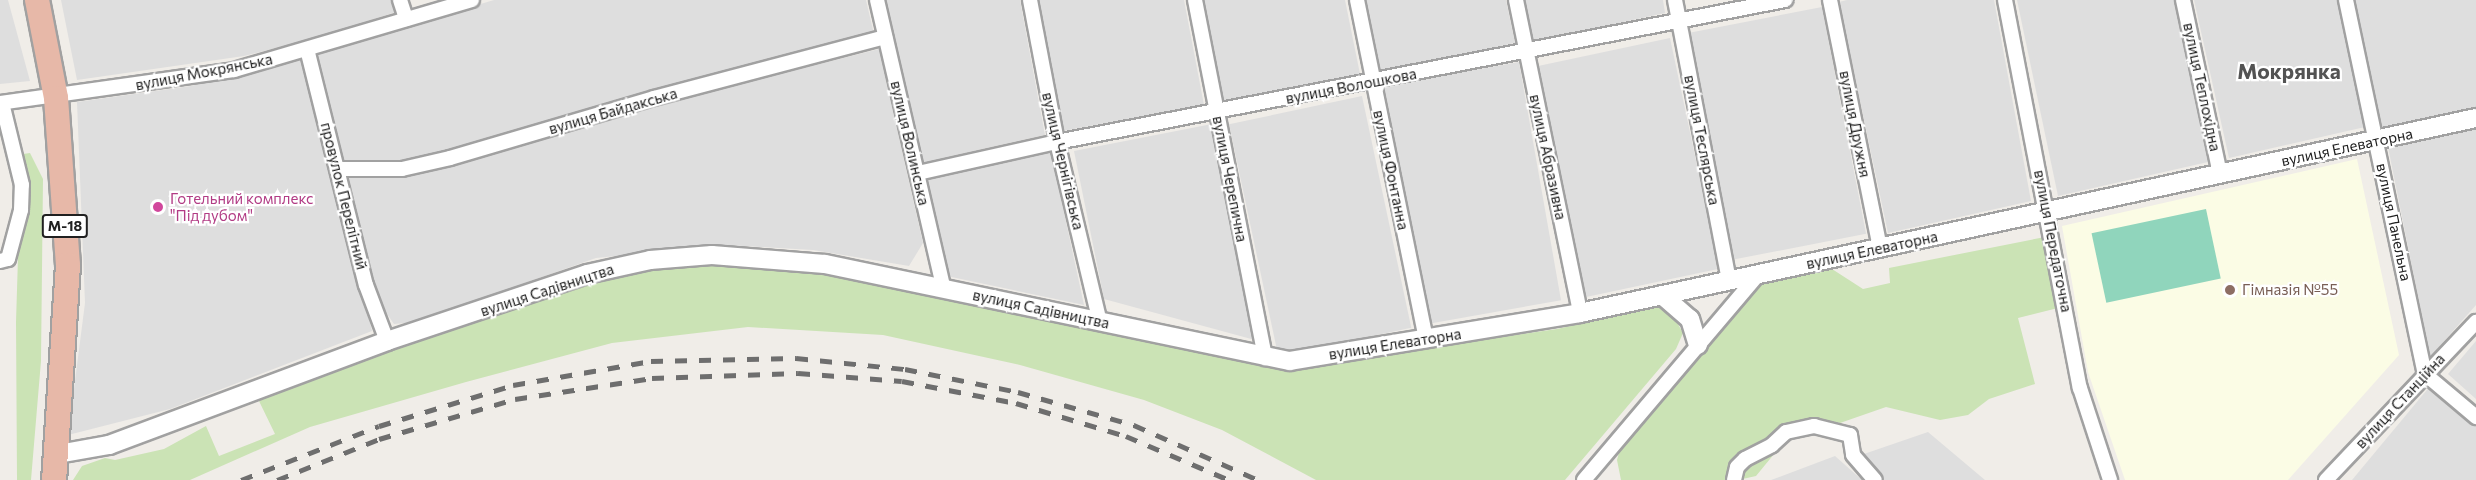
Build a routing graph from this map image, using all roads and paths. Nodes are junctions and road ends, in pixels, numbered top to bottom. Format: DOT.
graph roads {
  1 [pos="37,0"];
  2 [pos="400,0"];
  3 [pos="472,0"];
  4 [pos="877,0"];
  5 [pos="1030,0"];
  6 [pos="1195,0"];
  7 [pos="1357,0"];
  8 [pos="1516,0"];
  9 [pos="1675,0"];
  10 [pos="1785,0"];
  11 [pos="1830,0"];
  12 [pos="2005,0"];
  13 [pos="2183,0"];
  14 [pos="2346,0"];
  15 [pos="406,19"];
  16 [pos="1679,20"];
  17 [pos="885,37"];
  18 [pos="307,49"];
  19 [pos="1526,51"];
  20 [pos="1373,81"];
  21 [pos="56,98"];
  22 [pos="1,103"];
  23 [pos="1217,112"];
  24 [pos="2476,118"];
  25 [pos="2377,141"];
  26 [pos="1057,142"];
  27 [pos="339,169"];
  28 [pos="918,173"];
  29 [pos="2220,174"];
  30 [pos="2049,211"];
  31 [pos="1880,248"];
  32 [pos="0,261"];
  33 [pos="1759,274"];
  34 [pos="1729,281"];
  35 [pos="943,287"];
  36 [pos="1662,295"];
  37 [pos="1580,313"];
  38 [pos="1100,322"];
  39 [pos="2476,322"];
  40 [pos="1426,340"];
  41 [pos="387,341"];
  42 [pos="1698,345"];
  43 [pos="1265,358"];
  44 [pos="2425,374"];
  45 [pos="2476,417"];
  46 [pos="58,454"];
  47 [pos="54,480"];
  48 [pos="1584,480"];
  49 [pos="1734,480"];
  50 [pos="1875,480"];
  51 [pos="2110,480"];
  52 [pos="2326,480"];
  1 -- 21 [label="highway, М-18"];
  2 -- 15 [label="street"];
  3 -- 15 [label="street, вулиця Мокрянська"];
  4 -- 17 [label="street, вулиця Волинська"];
  5 -- 26 [label="street, вулиця Чернігівська"];
  6 -- 23 [label="street, вулиця Черепична"];
  7 -- 20 [label="street, вулиця Фонтанна"];
  8 -- 19 [label="street, вулиця Абразивна"];
  9 -- 16 [label="street, вулиця Теслярська"];
  10 -- 16 [label="street, вулиця Волошкова"];
  11 -- 31 [label="street, вулиця Дружня"];
  12 -- 30 [label="street, вулиця Передаточна"];
  13 -- 29 [label="street, вулиця Теплохідна"];
  14 -- 25 [label="street, вулиця Панельна"];
  15 -- 18 [label="street, вулиця Мокрянська"];
  16 -- 19 [label="street, вулиця Волошкова"];
  16 -- 34 [label="street, вулиця Теслярська"];
  17 -- 27 [label="street, вулиця Байдакська"];
  17 -- 28 [label="street, вулиця Волинська"];
  18 -- 21 [label="street, вулиця Мокрянська"];
  18 -- 27 [label="street, провулок Перелітний"];
  19 -- 20 [label="street, вулиця Волошкова"];
  19 -- 37 [label="street, вулиця Абразивна"];
  20 -- 23 [label="street, вулиця Волошкова"];
  20 -- 40 [label="street, вулиця Фонтанна"];
  21 -- 22 [label="street, вулиця Мокрянська"];
  21 -- 46 [label="highway, М-18"];
  22 -- 32 [label="street"];
  23 -- 26 [label="street, вулиця Волошкова"];
  23 -- 43 [label="street, вулиця Черепична"];
  24 -- 25 [label="street, вулиця Елеваторна"];
  25 -- 29 [label="street, вулиця Елеваторна"];
  25 -- 44 [label="street, вулиця Панельна"];
  26 -- 28 [label="street, вулиця Волошкова"];
  26 -- 38 [label="street, вулиця Чернігівська"];
  27 -- 41 [label="street, провулок Перелітний"];
  28 -- 35 [label="street, вулиця Волинська"];
  29 -- 30 [label="street, вулиця Елеваторна"];
  30 -- 31 [label="street, вулиця Елеваторна"];
  30 -- 51 [label="street, вулиця Передаточна"];
  31 -- 33 [label="street, вулиця Елеваторна"];
  33 -- 34 [label="street, вулиця Елеваторна"];
  33 -- 42 [label="street"];
  34 -- 36 [label="street, вулиця Елеваторна"];
  35 -- 38 [label="street, вулиця Садівництва"];
  35 -- 41 [label="street, вулиця Садівництва"];
  36 -- 37 [label="street, вулиця Елеваторна"];
  36 -- 42 [label="street"];
  37 -- 40 [label="street, вулиця Елеваторна"];
  38 -- 43 [label="street, вулиця Садівництва"];
  39 -- 44 [label="street, вулиця Станційна"];
  40 -- 43 [label="street, вулиця Елеваторна"];
  41 -- 46 [label="street, вулиця Садівництва"];
  42 -- 48 [label="street"];
  44 -- 45 [label="street"];
  44 -- 52 [label="street, вулиця Станційна"];
  46 -- 47 [label="highway, М-18"];
  49 -- 50 [label="street"];
}
